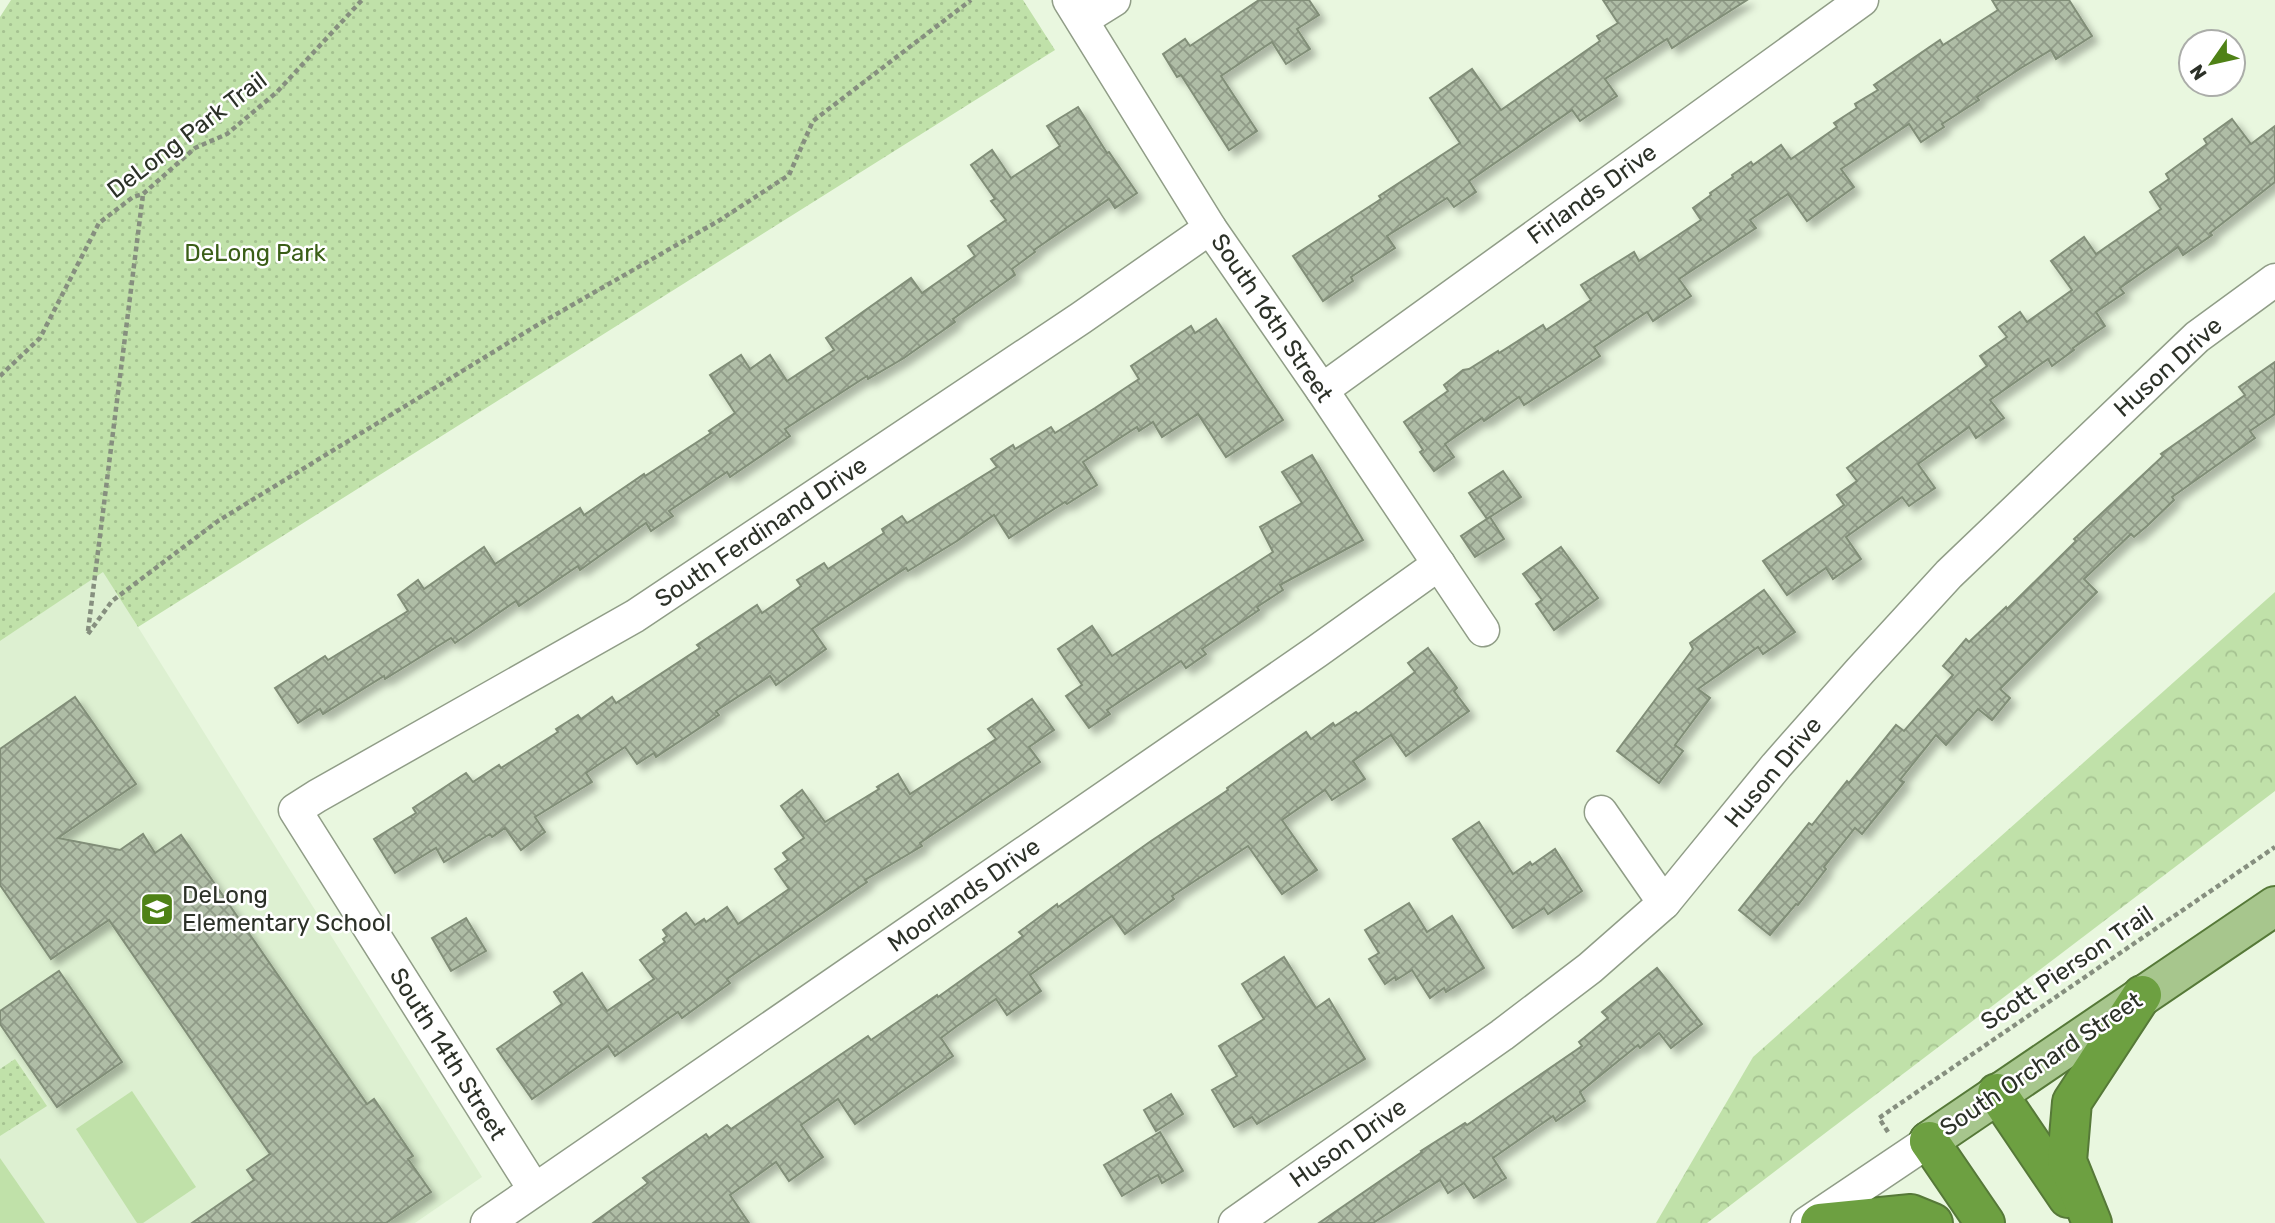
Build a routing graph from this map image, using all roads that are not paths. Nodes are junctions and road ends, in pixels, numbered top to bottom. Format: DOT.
graph roads {
  1 [pos="1114,0"];
  2 [pos="1862,0"];
  3 [pos="1076,10"];
  4 [pos="1210,228"];
  5 [pos="2275,280"];
  6 [pos="1322,390"];
  7 [pos="1438,564"];
  8 [pos="1483,630"];
  9 [pos="295,810"];
  10 [pos="1601,811"];
  11 [pos="1664,903"];
  12 [pos="2275,906"];
  13 [pos="2142,995"];
  14 [pos="1997,1093"];
  15 [pos="1929,1141"];
  16 [pos="534,1189"];
  17 [pos="487,1223"];
  18 [pos="1235,1223"];
  19 [pos="1807,1223"];
  20 [pos="1820,1223"];
  21 [pos="1933,1223"];
  22 [pos="1985,1223"];
  23 [pos="2085,1223"];
  24 [pos="2092,1223"];
  1 -- 3 [label="street"];
  2 -- 6 [label="street, Firlands Drive"];
  3 -- 4 [label="street, South 16th Street"];
  4 -- 6 [label="street, South 16th Street"];
  4 -- 9 [label="street, South Ferdinand Drive"];
  5 -- 11 [label="street, Huson Drive"];
  6 -- 7 [label="street, South 16th Street"];
  7 -- 8 [label="street, South 16th Street"];
  7 -- 16 [label="street, Moorlands Drive"];
  9 -- 16 [label="street, South 14th Street"];
  10 -- 11 [label="street"];
  11 -- 18 [label="street, Huson Drive"];
  12 -- 13 [label="main road, South Orchard Street"];
  13 -- 14 [label="main road, South Orchard Street"];
  13 -- 24 [label="highway"];
  14 -- 15 [label="main road, South Orchard Street"];
  14 -- 23 [label="highway"];
  15 -- 19 [label="street, South Orchard Street"];
  15 -- 22 [label="highway"];
  16 -- 17 [label="street, Moorlands Drive"];
  20 -- 21 [label="highway"];
}
